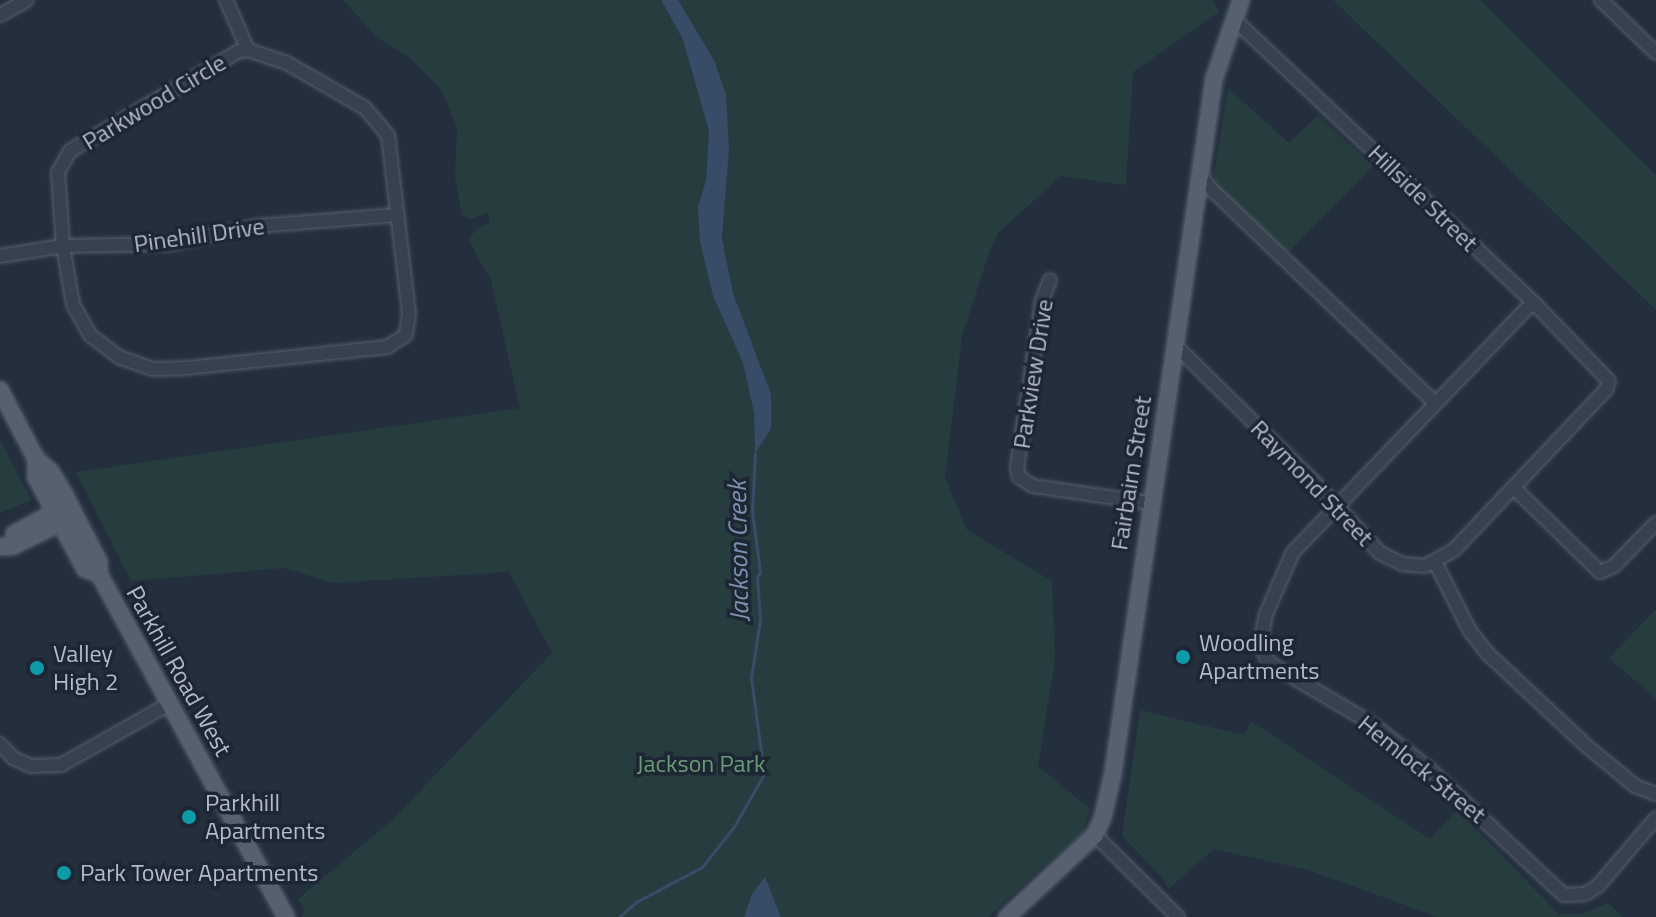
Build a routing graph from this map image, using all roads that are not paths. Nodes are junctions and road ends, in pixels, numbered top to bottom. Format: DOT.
graph roads {
  1 [pos="226,0"];
  2 [pos="1241,0"];
  3 [pos="1601,0"];
  4 [pos="21,1"];
  5 [pos="0,15"];
  6 [pos="1233,18"];
  7 [pos="248,50"];
  8 [pos="1656,53"];
  9 [pos="1200,174"];
  10 [pos="398,215"];
  11 [pos="63,246"];
  12 [pos="0,256"];
  13 [pos="1050,280"];
  14 [pos="1533,302"];
  15 [pos="1175,345"];
  16 [pos="0,390"];
  17 [pos="1434,402"];
  18 [pos="1515,489"];
  19 [pos="1150,503"];
  20 [pos="1334,506"];
  21 [pos="65,513"];
  22 [pos="1656,523"];
  23 [pos="0,547"];
  24 [pos="1435,562"];
  25 [pos="169,704"];
  26 [pos="0,744"];
  27 [pos="1656,794"];
  28 [pos="1656,818"];
  29 [pos="1095,835"];
  30 [pos="286,917"];
  31 [pos="1007,917"];
  32 [pos="1178,917"];
  1 -- 7 [label="street"];
  2 -- 6 [label="main road, Fairbairn Street"];
  3 -- 8 [label="street"];
  4 -- 5 [label="street"];
  6 -- 9 [label="main road, Fairbairn Street"];
  6 -- 14 [label="street, Hillside Street"];
  7 -- 10 [label="street, Parkwood Circle"];
  7 -- 11 [label="street, Parkwood Circle"];
  9 -- 15 [label="main road, Fairbairn Street"];
  9 -- 17 [label="street"];
  10 -- 11 [label="street, Pinehill Drive"];
  10 -- 11 [label="street, Parkwood Circle"];
  11 -- 12 [label="street, Pinehill Drive"];
  13 -- 19 [label="street, Parkview Drive"];
  14 -- 17 [label="street, Hemlock Street"];
  14 -- 18 [label="street, Hillside Street"];
  15 -- 19 [label="main road, Fairbairn Street"];
  15 -- 20 [label="street, Raymond Street"];
  16 -- 21 [label="main road, Parkhill Road West"];
  17 -- 20 [label="street, Hemlock Street"];
  18 -- 22 [label="street"];
  18 -- 24 [label="street"];
  19 -- 29 [label="main road, Fairbairn Street"];
  20 -- 24 [label="street, Raymond Street"];
  20 -- 28 [label="street, Hemlock Street"];
  21 -- 23 [label="main road"];
  21 -- 25 [label="main road, Parkhill Road West"];
  24 -- 27 [label="street"];
  25 -- 26 [label="street"];
  25 -- 30 [label="main road, Parkhill Road West"];
  29 -- 31 [label="main road, Fairbairn Street"];
  29 -- 32 [label="street"];
}
